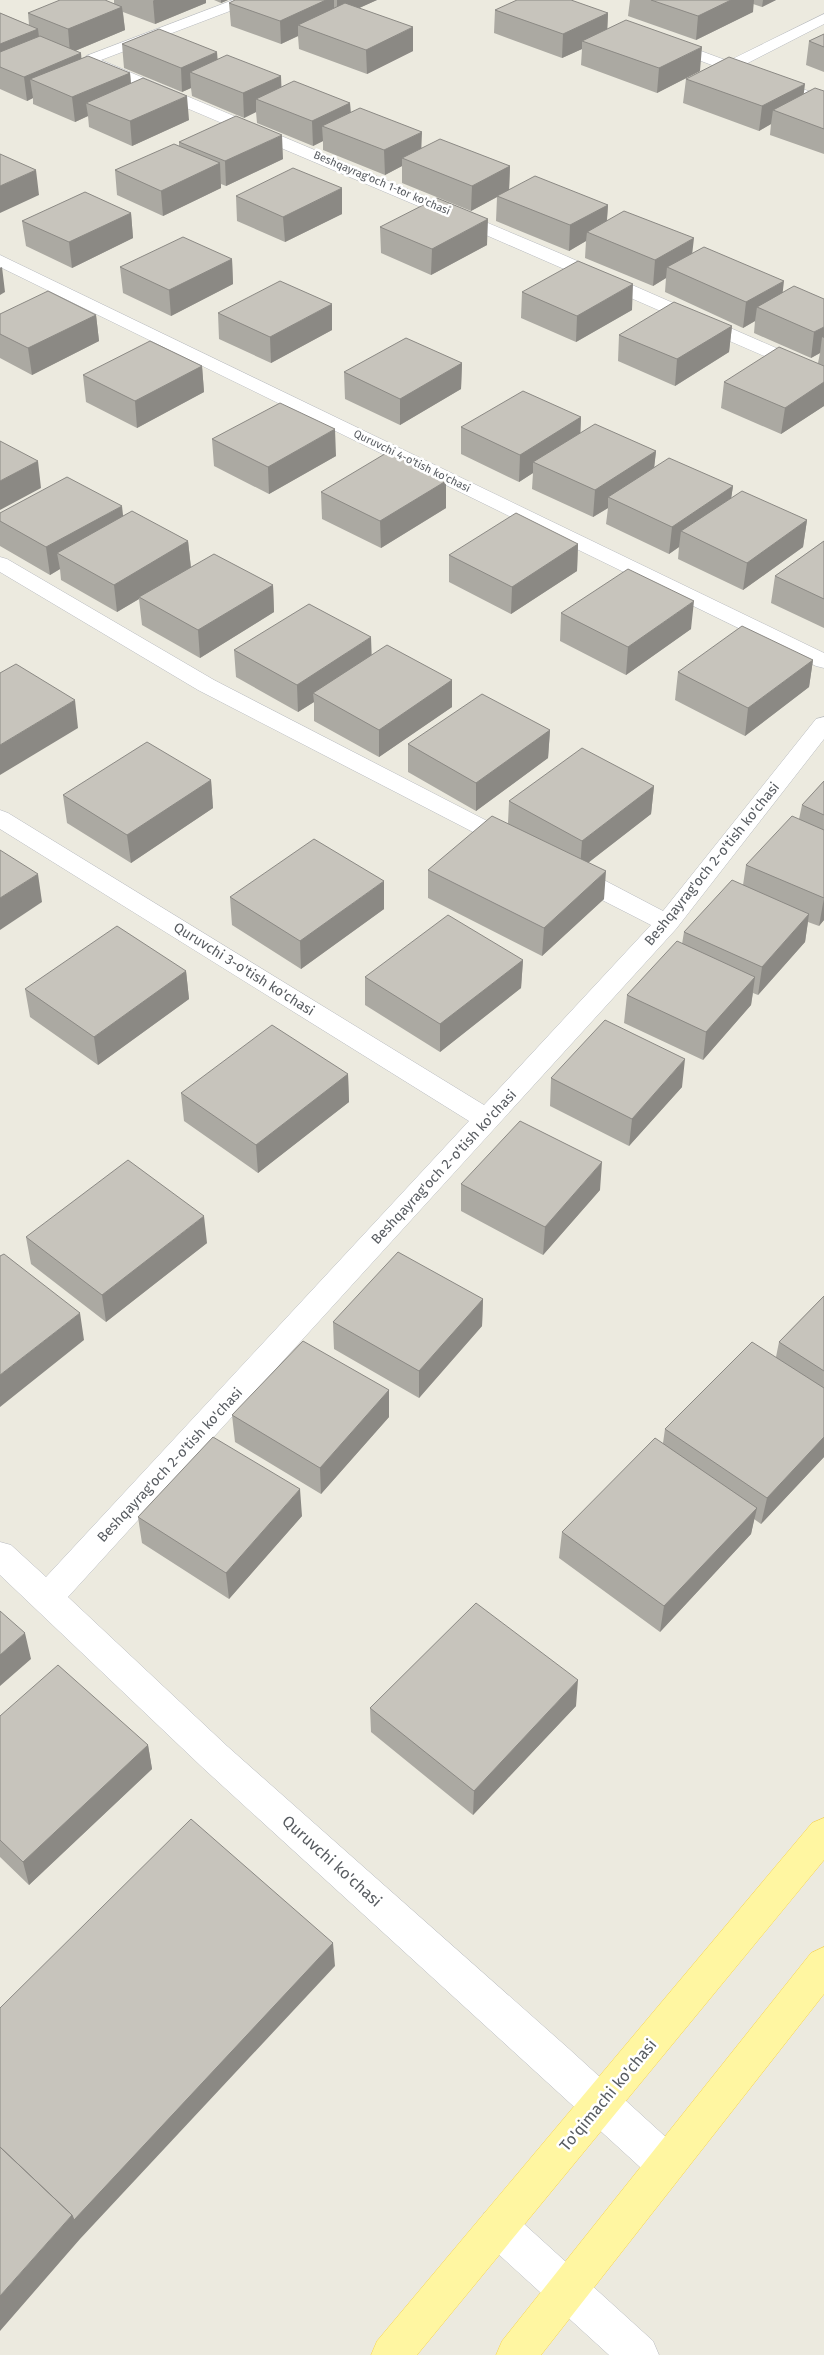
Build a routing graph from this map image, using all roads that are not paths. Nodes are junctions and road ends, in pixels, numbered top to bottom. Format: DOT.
graph roads {
  1 [pos="246,0"];
  2 [pos="824,18"];
  3 [pos="650,37"];
  4 [pos="730,66"];
  5 [pos="824,102"];
  6 [pos="0,260"];
  7 [pos="824,376"];
  8 [pos="0,563"];
  9 [pos="824,661"];
  10 [pos="824,724"];
  11 [pos="0,818"];
  12 [pos="667,923"];
  13 [pos="487,1120"];
  14 [pos="0,1555"];
  15 [pos="48,1598"];
  16 [pos="824,1834"];
  17 [pos="824,1965"];
  18 [pos="602,2103"];
  19 [pos="666,2164"];
  20 [pos="498,2227"];
  21 [pos="568,2290"];
  22 [pos="391,2355"];
  23 [pos="516,2355"];
  24 [pos="639,2355"];
  1 -- 7 [label="street, Beshqayrag'och 1-tor ko'chasi"];
  2 -- 4 [label="street"];
  3 -- 4 [label="street"];
  4 -- 5 [label="street"];
  6 -- 9 [label="street, Quruvchi 4-o'tish ko'chasi"];
  8 -- 12 [label="street"];
  10 -- 12 [label="street, Beshqayrag'och 2-o'tish ko'chasi"];
  11 -- 13 [label="street, Quruvchi 3-o'tish ko'chasi"];
  12 -- 13 [label="street, Beshqayrag'och 2-o'tish ko'chasi"];
  13 -- 15 [label="street, Beshqayrag'och 2-o'tish ko'chasi"];
  14 -- 15 [label="street, Quruvchi ko'chasi"];
  15 -- 18 [label="street, Quruvchi ko'chasi"];
  16 -- 18 [label="main road, To'qimachi ko'chasi"];
  17 -- 19 [label="main road"];
  18 -- 19 [label="street, Quruvchi ko'chasi"];
  18 -- 20 [label="main road, To'qimachi ko'chasi"];
  19 -- 21 [label="main road"];
  20 -- 21 [label="street"];
  20 -- 22 [label="main road, To'qimachi ko'chasi"];
  21 -- 23 [label="main road"];
  21 -- 24 [label="street"];
}
